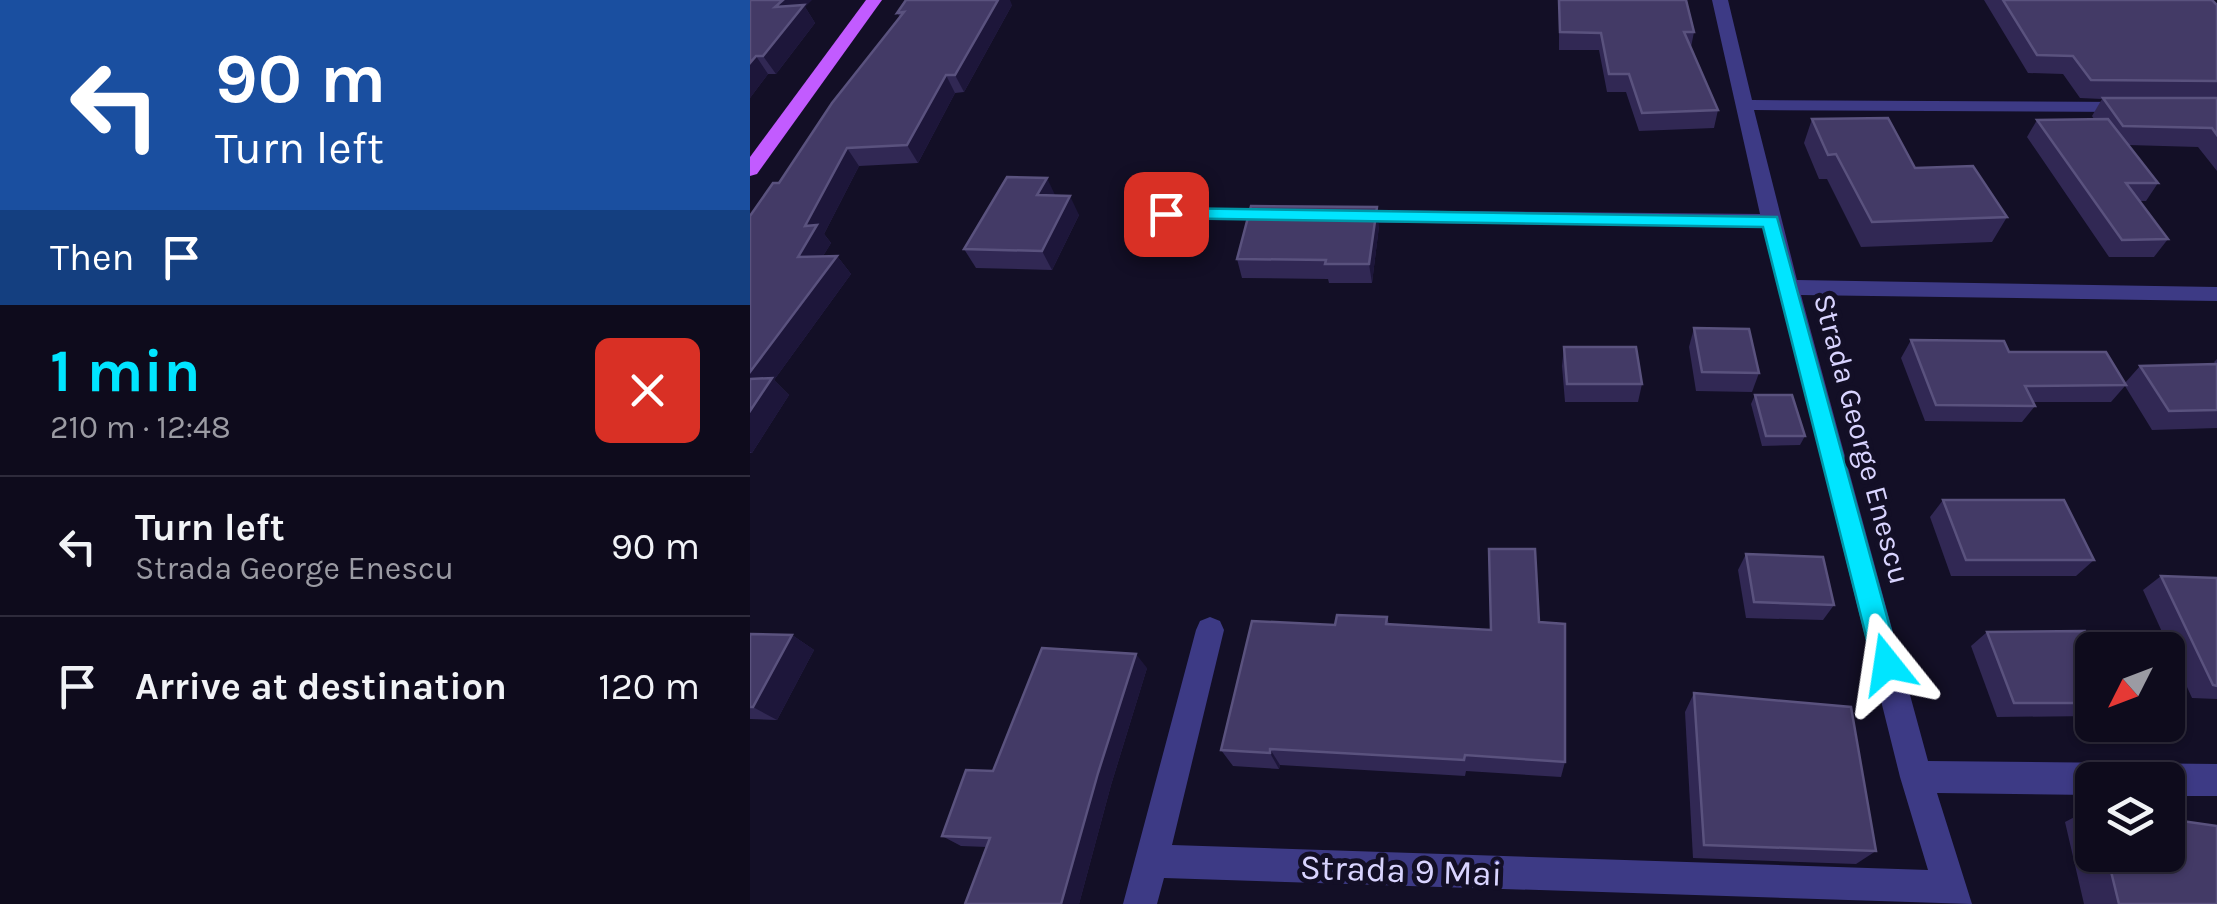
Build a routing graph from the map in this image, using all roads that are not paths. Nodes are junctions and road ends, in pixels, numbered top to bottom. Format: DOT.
graph roads {
  1 [pos="874,0"];
  2 [pos="1720,0"];
  3 [pos="1742,105"];
  4 [pos="2138,107"];
  5 [pos="750,170"];
  6 [pos="1166,214"];
  7 [pos="1771,221"];
  8 [pos="1789,287"];
  9 [pos="2217,294"];
  10 [pos="1210,630"];
  11 [pos="1916,777"];
  12 [pos="2217,780"];
  13 [pos="1151,862"];
  14 [pos="1953,896"];
  15 [pos="1140,904"];
  1 -- 5 [label="main road"];
  2 -- 3 [label="street, Strada George Enescu"];
  3 -- 4 [label="street"];
  3 -- 7 [label="street, Strada George Enescu"];
  6 -- 7 [label="street"];
  7 -- 8 [label="street, Strada George Enescu"];
  8 -- 9 [label="street"];
  8 -- 11 [label="street, Strada George Enescu"];
  10 -- 13 [label="street"];
  11 -- 12 [label="street"];
  11 -- 14 [label="street, Strada George Enescu"];
  13 -- 14 [label="street, Strada 9 Mai"];
  13 -- 15 [label="street"];
}
